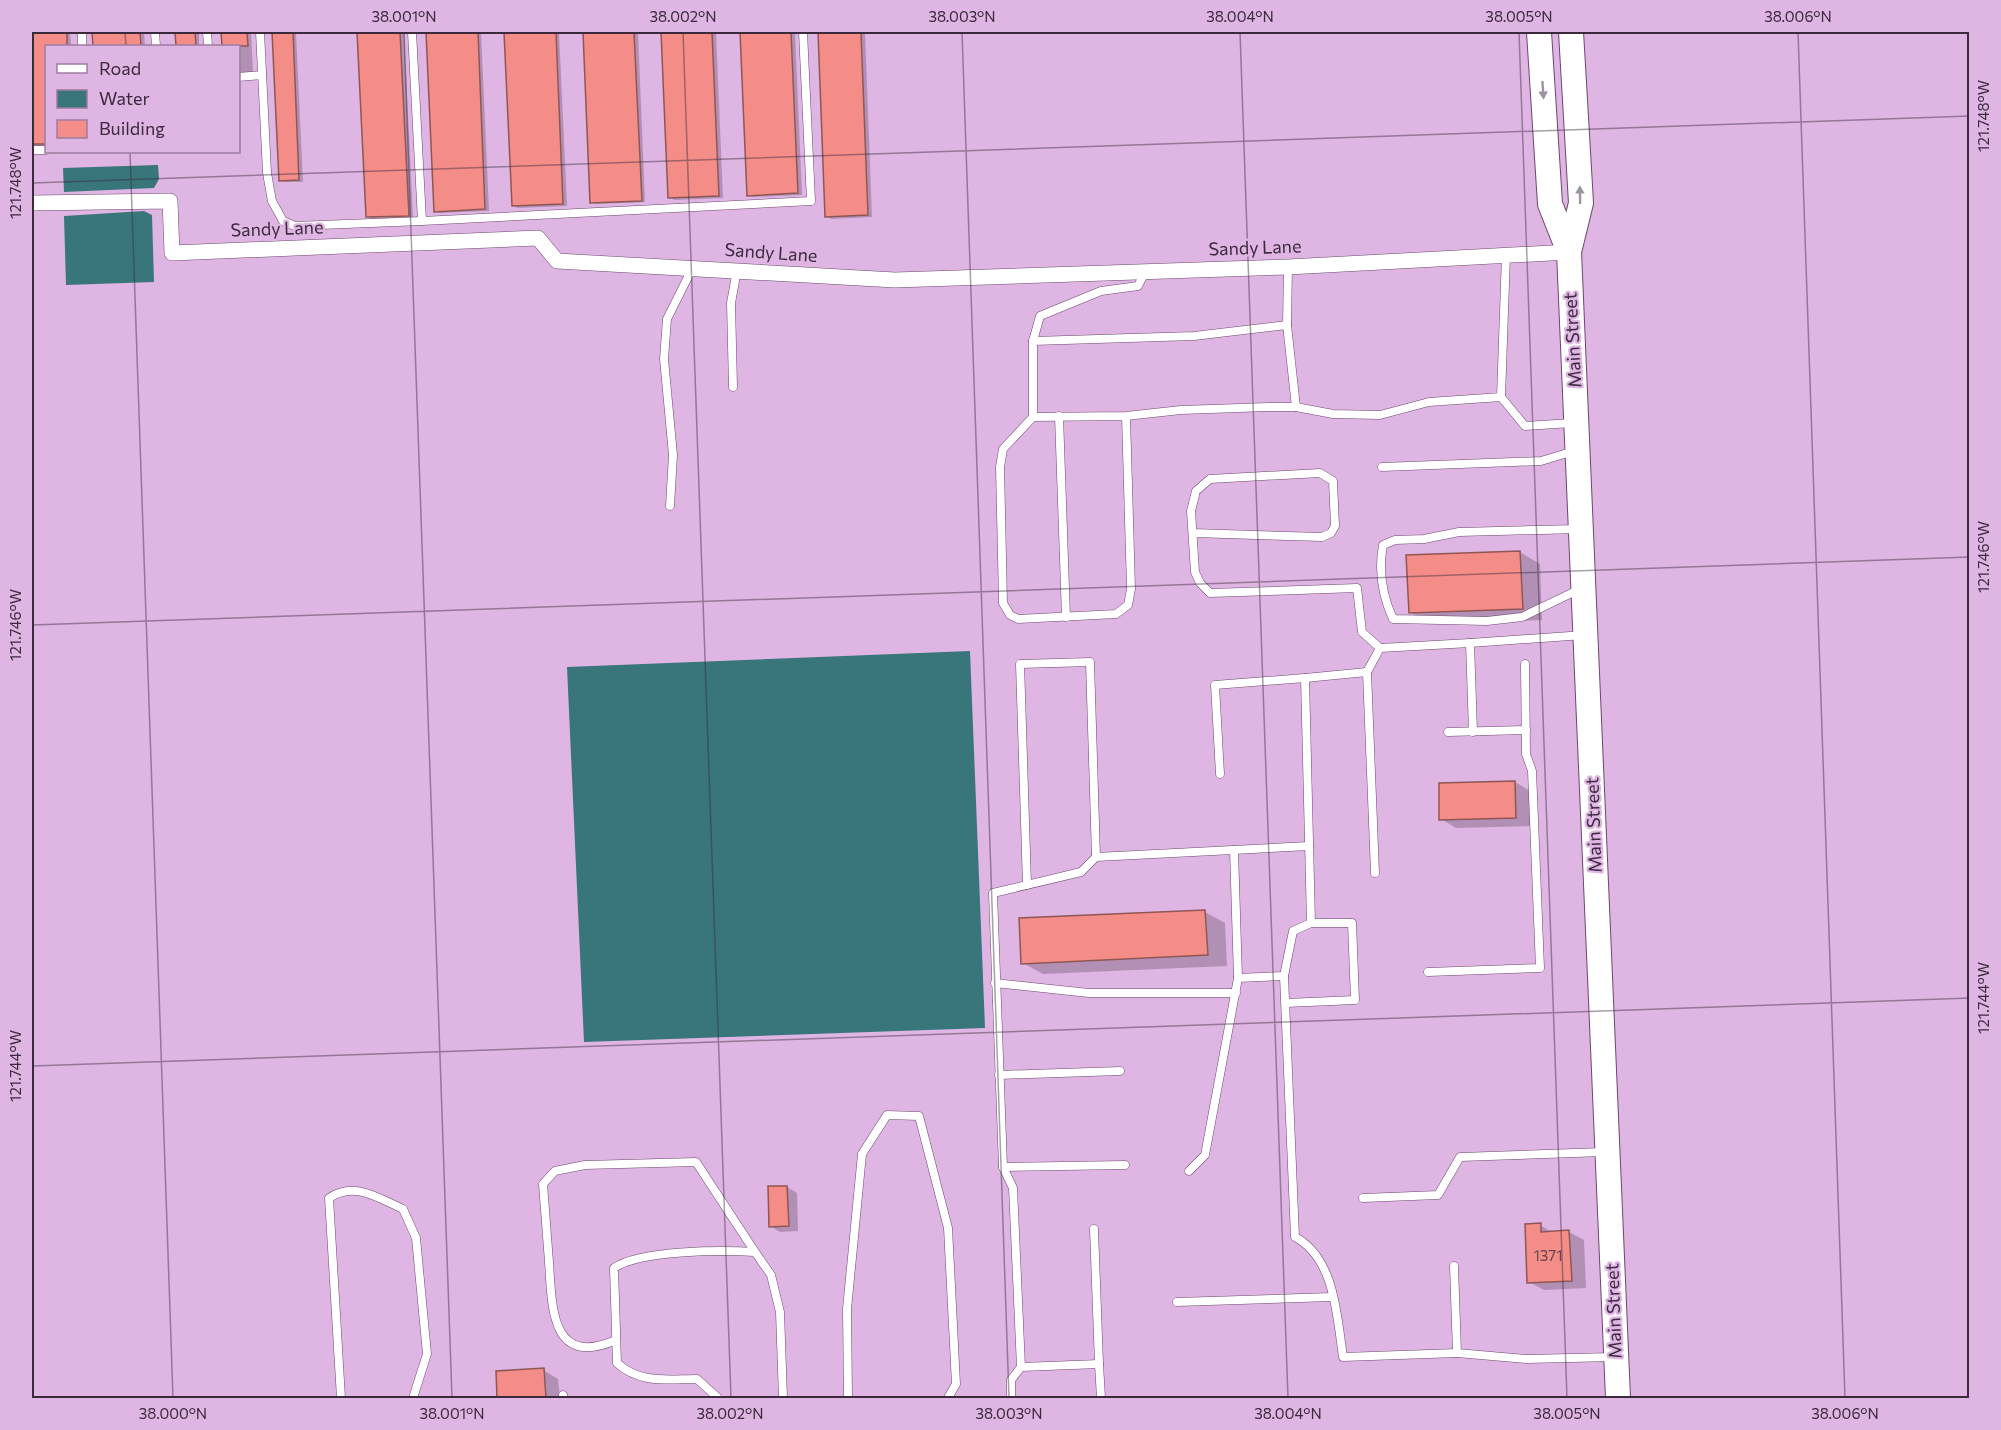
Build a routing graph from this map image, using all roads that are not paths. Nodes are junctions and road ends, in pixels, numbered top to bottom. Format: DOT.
graph roads {
  1 [pos="260,32"];
  2 [pos="412,32"];
  3 [pos="803,32"];
  4 [pos="1539,32"];
  5 [pos="1571,32"];
  6 [pos="262,75"];
  7 [pos="240,77"];
  8 [pos="32,203"];
  9 [pos="422,220"];
  10 [pos="1569,252"];
  11 [pos="1506,255"];
  12 [pos="1288,267"];
  13 [pos="692,268"];
  14 [pos="737,270"];
  15 [pos="1145,272"];
  16 [pos="1287,325"];
  17 [pos="1033,341"];
  18 [pos="733,387"];
  19 [pos="1501,397"];
  20 [pos="1296,407"];
  21 [pos="1059,416"];
  22 [pos="1126,416"];
  23 [pos="1033,417"];
  24 [pos="1577,423"];
  25 [pos="1578,450"];
  26 [pos="1382,467"];
  27 [pos="670,506"];
  28 [pos="1581,529"];
  29 [pos="1193,533"];
  30 [pos="1584,587"];
  31 [pos="1066,617"];
  32 [pos="1586,635"];
  33 [pos="1470,643"];
  34 [pos="1380,648"];
  35 [pos="1526,664"];
  36 [pos="1367,672"];
  37 [pos="1305,678"];
  38 [pos="1526,730"];
  39 [pos="1448,732"];
  40 [pos="1473,732"];
  41 [pos="1220,774"];
  42 [pos="1309,846"];
  43 [pos="1234,850"];
  44 [pos="1096,857"];
  45 [pos="1375,873"];
  46 [pos="1027,885"];
  47 [pos="1311,923"];
  48 [pos="1428,972"];
  49 [pos="1284,976"];
  50 [pos="1238,978"];
  51 [pos="995,983"];
  52 [pos="1236,993"];
  53 [pos="1286,1003"];
  54 [pos="1120,1071"];
  55 [pos="999,1075"];
  56 [pos="1608,1152"];
  57 [pos="1125,1165"];
  58 [pos="1003,1167"];
  59 [pos="1189,1171"];
  60 [pos="1364,1198"];
  61 [pos="1094,1229"];
  62 [pos="755,1252"];
  63 [pos="1454,1266"];
  64 [pos="1332,1297"];
  65 [pos="1177,1302"];
  66 [pos="616,1340"];
  67 [pos="1457,1353"];
  68 [pos="1616,1357"];
  69 [pos="1099,1364"];
  70 [pos="1021,1367"];
  71 [pos="341,1398"];
  72 [pos="413,1398"];
  73 [pos="718,1398"];
  74 [pos="783,1398"];
  75 [pos="848,1398"];
  76 [pos="948,1398"];
  77 [pos="1011,1398"];
  78 [pos="1101,1398"];
  79 [pos="1618,1398"];
  1 -- 6 [label="lane"];
  2 -- 9 [label="lane"];
  3 -- 9 [label="lane"];
  4 -- 10 [label="main road, Main Street, one-way"];
  10 -- 5 [label="main road, Main Street, one-way"];
  6 -- 7 [label="lane"];
  6 -- 9 [label="lane"];
  8 -- 13 [label="street, Sandy Lane"];
  10 -- 11 [label="street, Sandy Lane"];
  10 -- 24 [label="main road, Main Street"];
  11 -- 12 [label="street, Sandy Lane"];
  11 -- 19 [label="lane"];
  12 -- 15 [label="street, Sandy Lane"];
  12 -- 16 [label="lane"];
  13 -- 14 [label="street, Sandy Lane"];
  13 -- 27 [label="lane"];
  14 -- 15 [label="street, Sandy Lane"];
  14 -- 18 [label="lane"];
  15 -- 17 [label="lane"];
  16 -- 17 [label="lane"];
  16 -- 20 [label="lane"];
  17 -- 23 [label="lane"];
  19 -- 20 [label="lane"];
  19 -- 24 [label="lane"];
  20 -- 22 [label="lane"];
  21 -- 22 [label="lane"];
  21 -- 23 [label="lane"];
  21 -- 31 [label="lane"];
  22 -- 31 [label="lane"];
  23 -- 31 [label="lane"];
  24 -- 25 [label="main road, Main Street"];
  25 -- 26 [label="lane"];
  25 -- 28 [label="main road, Main Street"];
  28 -- 30 [label="main road, Main Street"];
  28 -- 30 [label="lane"];
  29 -- 29 [label="lane"];
  29 -- 34 [label="lane"];
  30 -- 32 [label="main road, Main Street"];
  32 -- 33 [label="lane"];
  32 -- 56 [label="main road, Main Street"];
  33 -- 34 [label="lane"];
  33 -- 40 [label="lane"];
  34 -- 36 [label="lane"];
  35 -- 38 [label="lane"];
  36 -- 37 [label="lane"];
  36 -- 45 [label="lane"];
  37 -- 41 [label="lane"];
  37 -- 42 [label="lane"];
  38 -- 40 [label="lane"];
  38 -- 48 [label="lane"];
  39 -- 40 [label="lane"];
  42 -- 43 [label="lane"];
  42 -- 47 [label="lane"];
  43 -- 44 [label="lane"];
  43 -- 50 [label="lane"];
  44 -- 46 [label="lane"];
  44 -- 46 [label="lane"];
  46 -- 51 [label="lane"];
  47 -- 49 [label="lane"];
  47 -- 53 [label="lane"];
  49 -- 50 [label="lane"];
  49 -- 53 [label="lane"];
  50 -- 52 [label="lane"];
  51 -- 52 [label="lane"];
  51 -- 55 [label="lane"];
  52 -- 59 [label="lane"];
  53 -- 64 [label="lane"];
  54 -- 55 [label="lane"];
  55 -- 58 [label="lane"];
  56 -- 60 [label="lane"];
  56 -- 68 [label="main road, Main Street"];
  57 -- 58 [label="lane"];
  58 -- 70 [label="lane"];
  61 -- 69 [label="lane"];
  62 -- 66 [label="lane"];
  62 -- 66 [label="lane"];
  62 -- 74 [label="lane"];
  63 -- 67 [label="lane"];
  64 -- 65 [label="lane"];
  64 -- 67 [label="lane"];
  66 -- 73 [label="lane"];
  67 -- 68 [label="lane"];
  68 -- 79 [label="main road, Main Street"];
  69 -- 70 [label="lane"];
  69 -- 78 [label="lane"];
  70 -- 77 [label="lane"];
  71 -- 72 [label="lane"];
  75 -- 76 [label="lane"];
}
